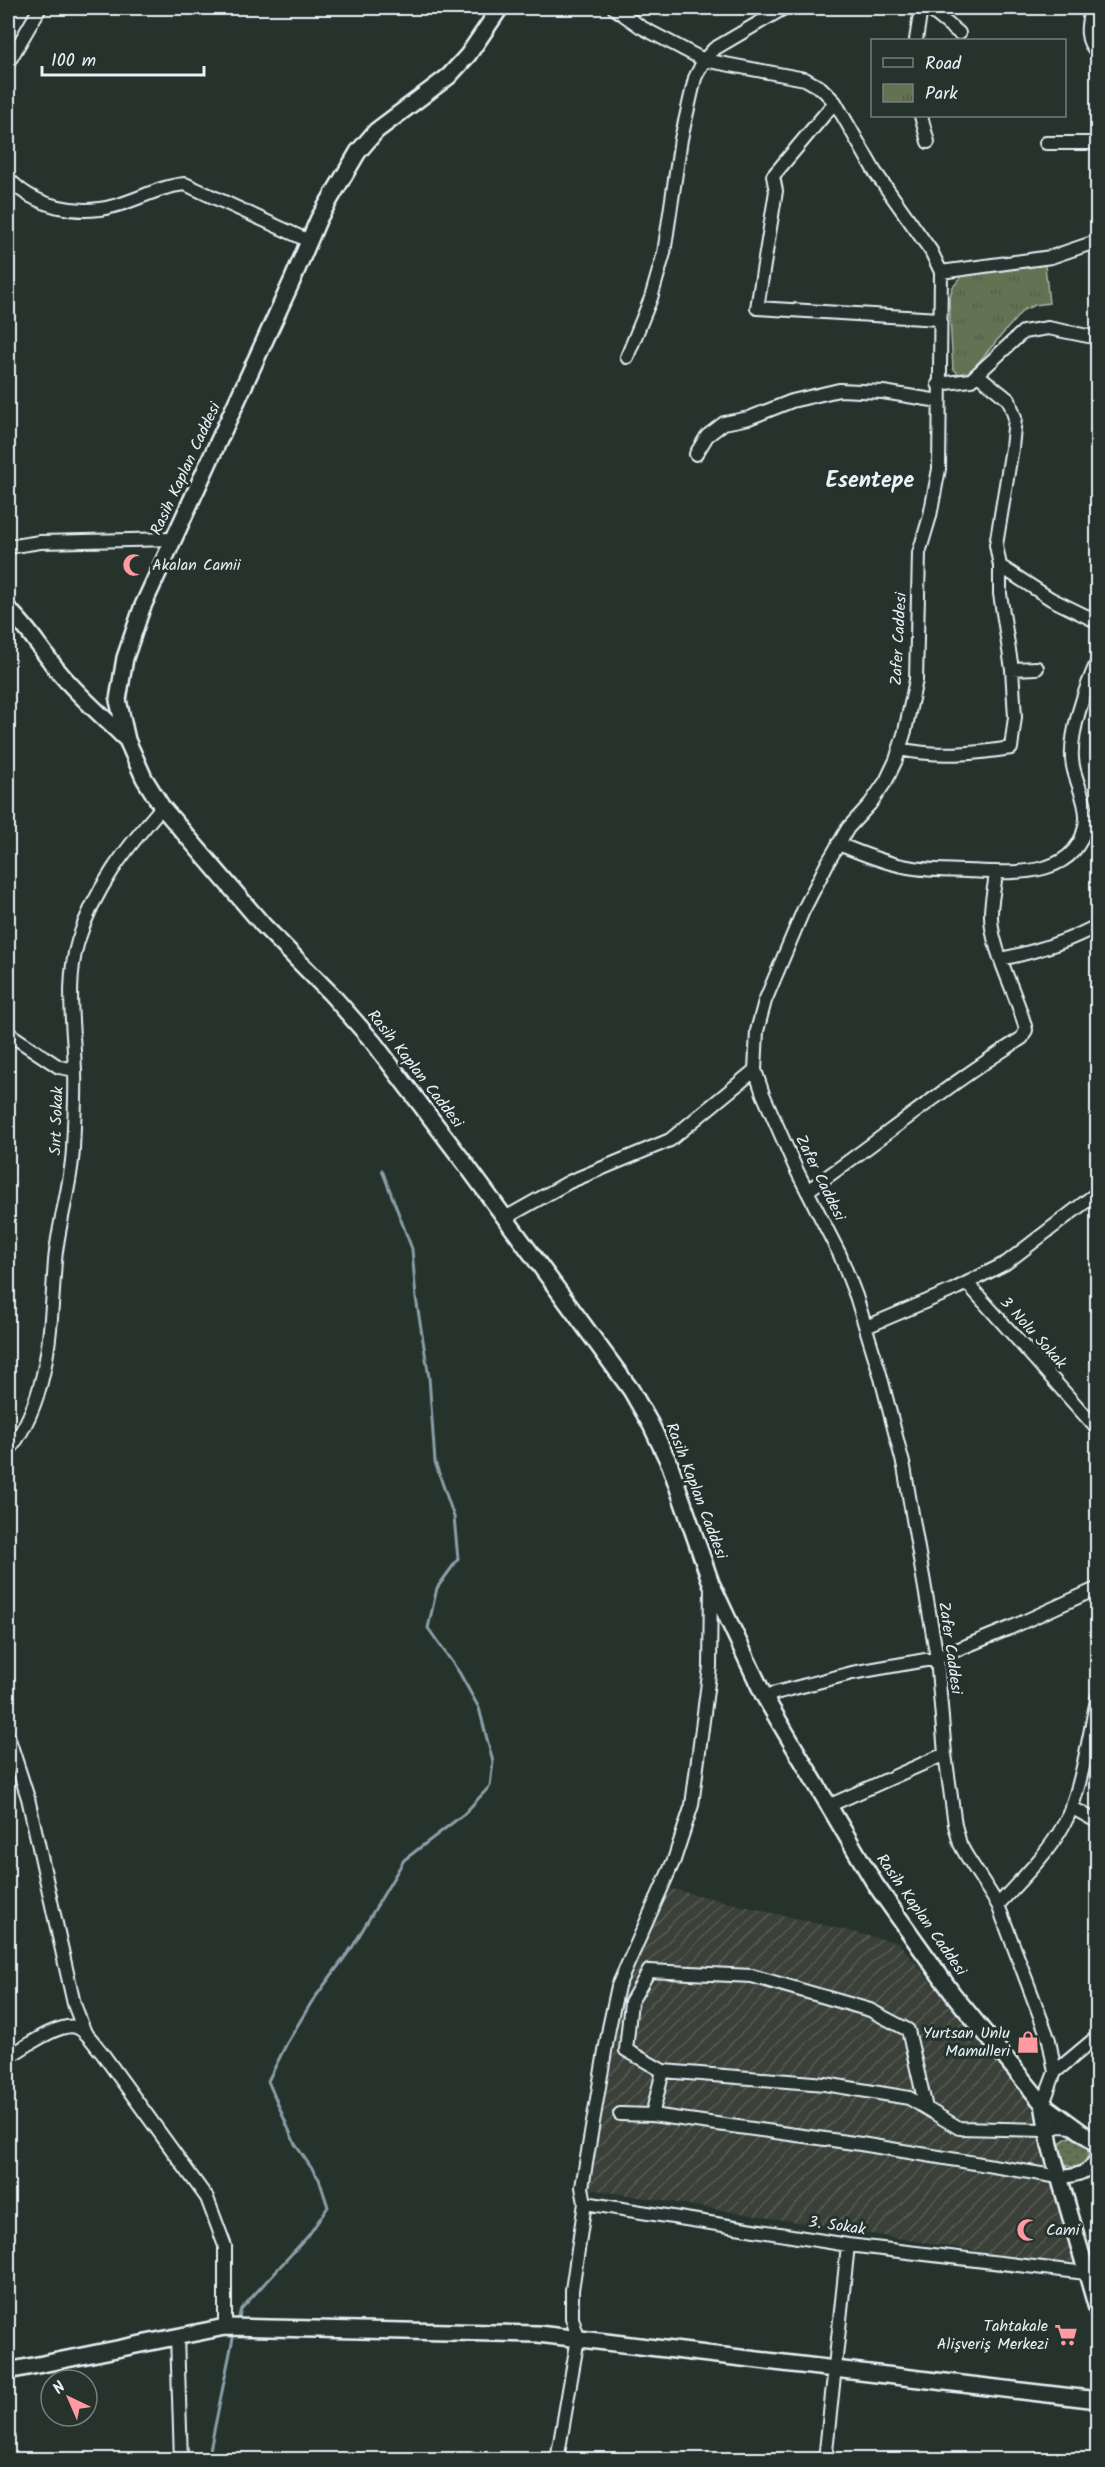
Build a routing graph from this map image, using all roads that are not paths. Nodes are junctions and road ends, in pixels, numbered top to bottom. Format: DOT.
graph roads {
  1 [pos="40,8"];
  2 [pos="500,8"];
  3 [pos="614,8"];
  4 [pos="784,8"];
  5 [pos="921,8"];
  6 [pos="928,8"];
  7 [pos="1091,8"];
  8 [pos="959,33"];
  9 [pos="916,39"];
  10 [pos="1098,52"];
  11 [pos="704,60"];
  12 [pos="8,63"];
  13 [pos="835,102"];
  14 [pos="921,117"];
  15 [pos="928,142"];
  16 [pos="1046,143"];
  17 [pos="1098,143"];
  18 [pos="8,178"];
  19 [pos="309,241"];
  20 [pos="1098,241"];
  21 [pos="941,272"];
  22 [pos="939,319"];
  23 [pos="1098,338"];
  24 [pos="627,357"];
  25 [pos="978,375"];
  26 [pos="938,384"];
  27 [pos="939,401"];
  28 [pos="696,454"];
  29 [pos="174,539"];
  30 [pos="8,547"];
  31 [pos="1000,566"];
  32 [pos="8,609"];
  33 [pos="1098,622"];
  34 [pos="1098,660"];
  35 [pos="1037,668"];
  36 [pos="1012,669"];
  37 [pos="127,740"];
  38 [pos="900,749"];
  39 [pos="162,807"];
  40 [pos="838,844"];
  41 [pos="996,872"];
  42 [pos="1098,925"];
  43 [pos="1001,959"];
  44 [pos="8,1033"];
  45 [pos="75,1070"];
  46 [pos="755,1070"];
  47 [pos="807,1191"];
  48 [pos="1093,1196"];
  49 [pos="506,1218"];
  50 [pos="967,1283"];
  51 [pos="866,1327"];
  52 [pos="1098,1430"];
  53 [pos="8,1452"];
  54 [pos="711,1583"];
  55 [pos="1098,1588"];
  56 [pos="937,1658"];
  57 [pos="764,1696"];
  58 [pos="1098,1696"];
  59 [pos="8,1736"];
  60 [pos="945,1754"];
  61 [pos="828,1806"];
  62 [pos="1071,1807"];
  63 [pos="1098,1822"];
  64 [pos="998,1905"];
  65 [pos="85,2033"];
  66 [pos="1098,2036"];
  67 [pos="8,2057"];
  68 [pos="663,2071"];
  69 [pos="1055,2072"];
  70 [pos="1043,2104"];
  71 [pos="926,2108"];
  72 [pos="620,2114"];
  73 [pos="652,2115"];
  74 [pos="1074,2127"];
  75 [pos="1047,2130"];
  76 [pos="1098,2147"];
  77 [pos="1098,2155"];
  78 [pos="1059,2177"];
  79 [pos="585,2203"];
  80 [pos="848,2245"];
  81 [pos="1086,2273"];
  82 [pos="1098,2312"];
  83 [pos="225,2327"];
  84 [pos="177,2336"];
  85 [pos="578,2338"];
  86 [pos="835,2369"];
  87 [pos="8,2371"];
  88 [pos="1098,2400"];
  89 [pos="181,2460"];
  90 [pos="557,2460"];
  91 [pos="825,2460"];
  1 -- 12 [label="street"];
  2 -- 19 [label="street, Rasih Kaplan Caddesi"];
  3 -- 11 [label="street"];
  4 -- 11 [label="street"];
  5 -- 9 [label="street"];
  6 -- 8 [label="street"];
  7 -- 10 [label="street"];
  11 -- 13 [label="street"];
  11 -- 24 [label="street"];
  13 -- 21 [label="street"];
  13 -- 22 [label="street"];
  14 -- 15 [label="street"];
  16 -- 17 [label="street"];
  18 -- 19 [label="street"];
  19 -- 29 [label="street, Rasih Kaplan Caddesi"];
  20 -- 21 [label="street"];
  21 -- 22 [label="street, Zafer Caddesi"];
  22 -- 26 [label="street, Zafer Caddesi"];
  23 -- 25 [label="street"];
  25 -- 26 [label="street"];
  25 -- 31 [label="street"];
  26 -- 27 [label="street, Zafer Caddesi"];
  27 -- 28 [label="street"];
  27 -- 38 [label="street, Zafer Caddesi"];
  29 -- 30 [label="street"];
  29 -- 37 [label="street, Rasih Kaplan Caddesi"];
  31 -- 33 [label="street"];
  31 -- 36 [label="street"];
  32 -- 37 [label="street"];
  34 -- 41 [label="street"];
  35 -- 36 [label="street"];
  36 -- 38 [label="street"];
  37 -- 39 [label="street, Rasih Kaplan Caddesi"];
  38 -- 40 [label="street, Zafer Caddesi"];
  39 -- 45 [label="street, Sırt Sokak"];
  39 -- 49 [label="street, Rasih Kaplan Caddesi"];
  40 -- 41 [label="street"];
  40 -- 46 [label="street, Zafer Caddesi"];
  41 -- 43 [label="street"];
  42 -- 43 [label="street"];
  43 -- 47 [label="street"];
  44 -- 45 [label="street"];
  45 -- 53 [label="street, Sırt Sokak"];
  46 -- 47 [label="street, Zafer Caddesi"];
  46 -- 49 [label="street"];
  47 -- 51 [label="street, Zafer Caddesi"];
  48 -- 50 [label="street"];
  49 -- 54 [label="street, Rasih Kaplan Caddesi"];
  50 -- 51 [label="street"];
  50 -- 52 [label="street, 3 Nolu Sokak"];
  51 -- 56 [label="street, Zafer Caddesi"];
  54 -- 57 [label="street, Rasih Kaplan Caddesi"];
  54 -- 79 [label="street"];
  55 -- 56 [label="street"];
  56 -- 57 [label="street"];
  56 -- 60 [label="street, Zafer Caddesi"];
  57 -- 61 [label="street, Rasih Kaplan Caddesi"];
  58 -- 62 [label="street"];
  59 -- 65 [label="street"];
  60 -- 61 [label="street"];
  60 -- 64 [label="street, Zafer Caddesi"];
  61 -- 70 [label="street, Rasih Kaplan Caddesi"];
  62 -- 63 [label="street"];
  62 -- 64 [label="street"];
  64 -- 69 [label="street, Zafer Caddesi"];
  65 -- 67 [label="street"];
  65 -- 83 [label="street"];
  66 -- 69 [label="street"];
  68 -- 71 [label="street"];
  68 -- 71 [label="street"];
  68 -- 73 [label="street"];
  69 -- 70 [label="street"];
  70 -- 74 [label="street, Rasih Kaplan Caddesi"];
  70 -- 75 [label="street"];
  71 -- 75 [label="street"];
  72 -- 73 [label="street"];
  73 -- 78 [label="street"];
  74 -- 75 [label="street"];
  74 -- 76 [label="street, Rasih Kaplan Caddesi"];
  75 -- 78 [label="street"];
  77 -- 78 [label="street"];
  78 -- 81 [label="street"];
  79 -- 80 [label="street, 3. Sokak"];
  79 -- 85 [label="street"];
  80 -- 81 [label="street, 3. Sokak"];
  80 -- 86 [label="street"];
  81 -- 82 [label="street"];
  83 -- 84 [label="street"];
  83 -- 85 [label="street"];
  84 -- 87 [label="street"];
  84 -- 89 [label="street"];
  85 -- 86 [label="street"];
  85 -- 90 [label="street"];
  86 -- 88 [label="street"];
  86 -- 91 [label="street"];
}
